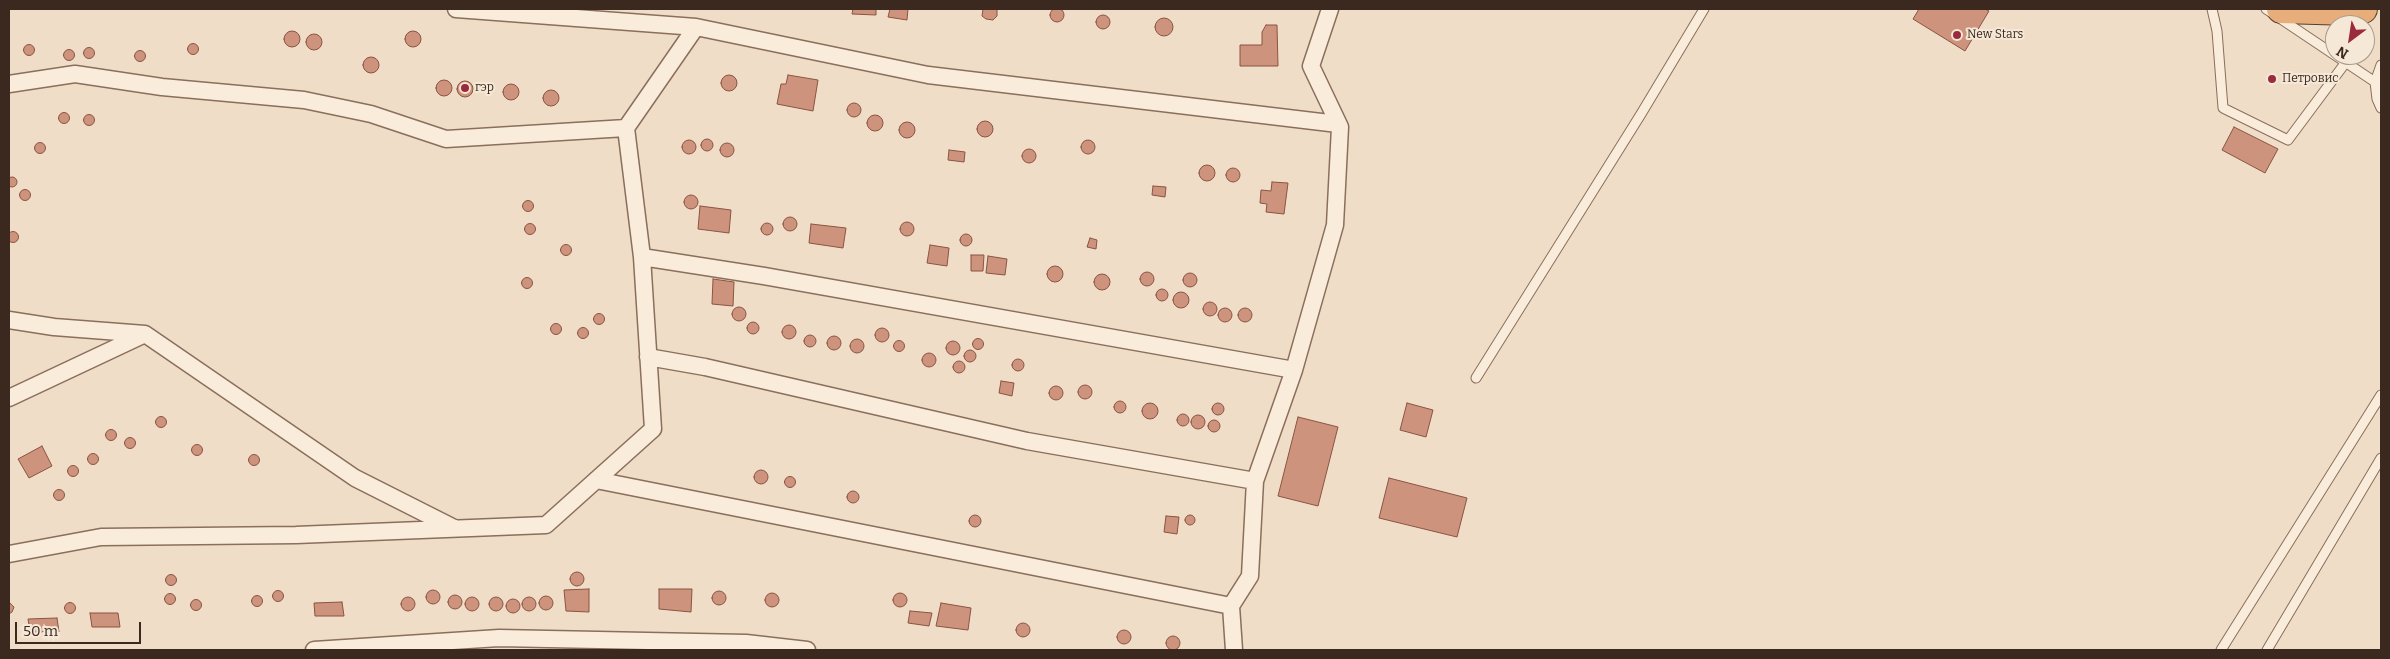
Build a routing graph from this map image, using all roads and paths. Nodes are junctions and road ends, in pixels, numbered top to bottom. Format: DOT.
graph roads {
  1 [pos="456,9"];
  2 [pos="1330,9"];
  3 [pos="1704,9"];
  4 [pos="2212,9"];
  5 [pos="2266,9"];
  6 [pos="2280,9"];
  7 [pos="2363,9"];
  8 [pos="696,27"];
  9 [pos="2325,48"];
  10 [pos="2344,65"];
  11 [pos="2350,65"];
  12 [pos="2381,65"];
  13 [pos="9,84"];
  14 [pos="2378,84"];
  15 [pos="2381,108"];
  16 [pos="1338,124"];
  17 [pos="626,128"];
  18 [pos="642,257"];
  19 [pos="9,320"];
  20 [pos="144,334"];
  21 [pos="648,357"];
  22 [pos="1294,370"];
  23 [pos="1476,378"];
  24 [pos="2381,395"];
  25 [pos="9,398"];
  26 [pos="2381,458"];
  27 [pos="596,480"];
  28 [pos="1255,481"];
  29 [pos="456,529"];
  30 [pos="9,554"];
  31 [pos="1231,606"];
  32 [pos="314,650"];
  33 [pos="807,650"];
  34 [pos="1234,650"];
  35 [pos="2221,650"];
  36 [pos="2266,650"];
  1 -- 8 [label="street"];
  2 -- 16 [label="street"];
  3 -- 23 [label="lane"];
  4 -- 10 [label="lane"];
  5 -- 9 [label="lane"];
  6 -- 7 [label="highway"];
  8 -- 16 [label="street"];
  8 -- 17 [label="street"];
  11 -- 14 [label="lane"];
  12 -- 14 [label="lane"];
  13 -- 17 [label="street"];
  14 -- 15 [label="lane"];
  16 -- 22 [label="street"];
  17 -- 18 [label="street"];
  18 -- 21 [label="street"];
  18 -- 22 [label="street"];
  19 -- 20 [label="street"];
  20 -- 25 [label="street"];
  20 -- 29 [label="street"];
  21 -- 27 [label="street"];
  21 -- 28 [label="street"];
  22 -- 28 [label="street"];
  24 -- 35 [label="lane"];
  26 -- 36 [label="lane"];
  27 -- 29 [label="street"];
  27 -- 31 [label="street"];
  28 -- 31 [label="street"];
  29 -- 30 [label="street"];
  31 -- 34 [label="street"];
  32 -- 33 [label="street"];
}
